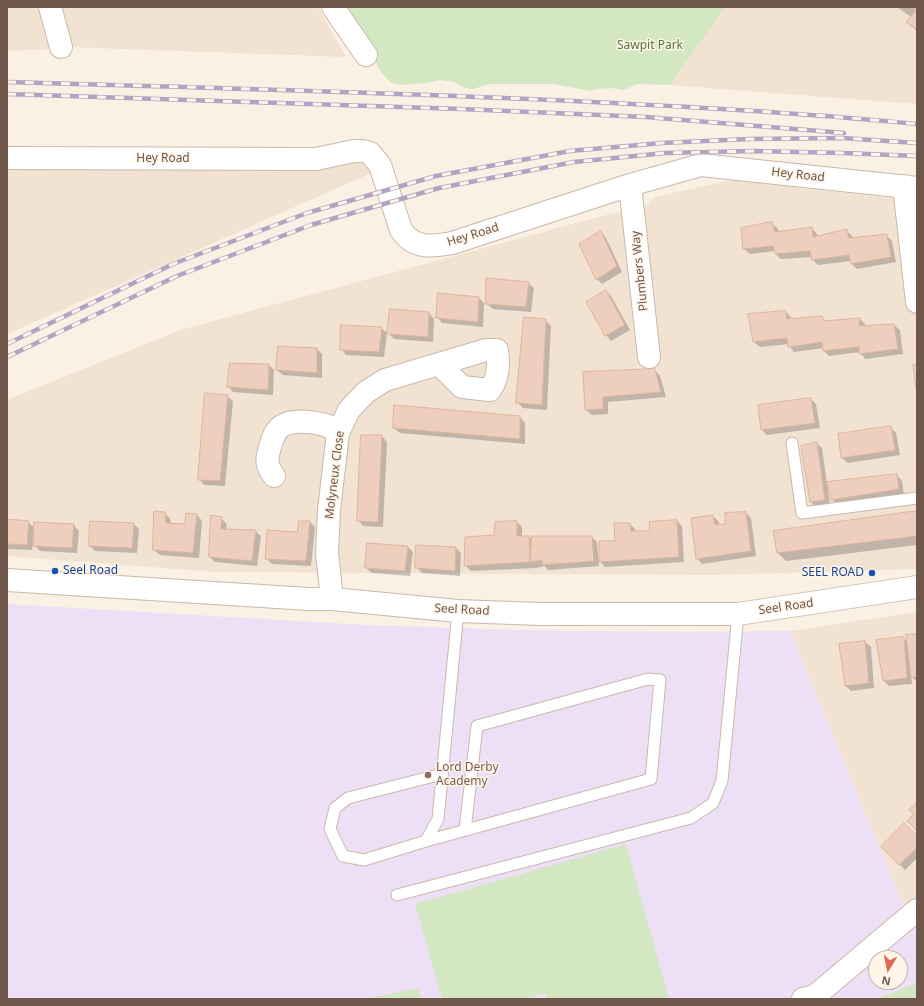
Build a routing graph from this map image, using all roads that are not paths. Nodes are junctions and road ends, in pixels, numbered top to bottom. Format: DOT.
graph roads {
  1 [pos="50,7"];
  2 [pos="333,7"];
  3 [pos="61,47"];
  4 [pos="366,55"];
  5 [pos="7,158"];
  6 [pos="630,184"];
  7 [pos="910,187"];
  8 [pos="917,302"];
  9 [pos="649,357"];
  10 [pos="439,364"];
  11 [pos="338,433"];
  12 [pos="792,443"];
  13 [pos="274,476"];
  14 [pos="917,498"];
  15 [pos="7,580"];
  16 [pos="917,587"];
  17 [pos="332,599"];
  18 [pos="458,611"];
  19 [pos="738,614"];
  20 [pos="442,774"];
  21 [pos="465,830"];
  22 [pos="426,841"];
  23 [pos="397,895"];
  24 [pos="917,910"];
  25 [pos="809,997"];
  1 -- 3 [label="street"];
  2 -- 4 [label="street"];
  5 -- 6 [label="street, Hey Road"];
  6 -- 7 [label="street, Hey Road"];
  6 -- 9 [label="street, Plumbers Way"];
  7 -- 8 [label="street"];
  10 -- 10 [label="street, Molyneux Close"];
  10 -- 11 [label="street, Molyneux Close"];
  11 -- 13 [label="street"];
  11 -- 17 [label="street, Molyneux Close"];
  12 -- 14 [label="lane"];
  15 -- 17 [label="street, Seel Road"];
  16 -- 19 [label="street, Seel Road"];
  17 -- 18 [label="street, Seel Road"];
  18 -- 19 [label="street, Seel Road"];
  18 -- 20 [label="lane"];
  19 -- 23 [label="lane"];
  20 -- 22 [label="lane"];
  20 -- 22 [label="lane"];
  21 -- 21 [label="lane"];
  21 -- 22 [label="lane"];
  24 -- 25 [label="street"];
}
